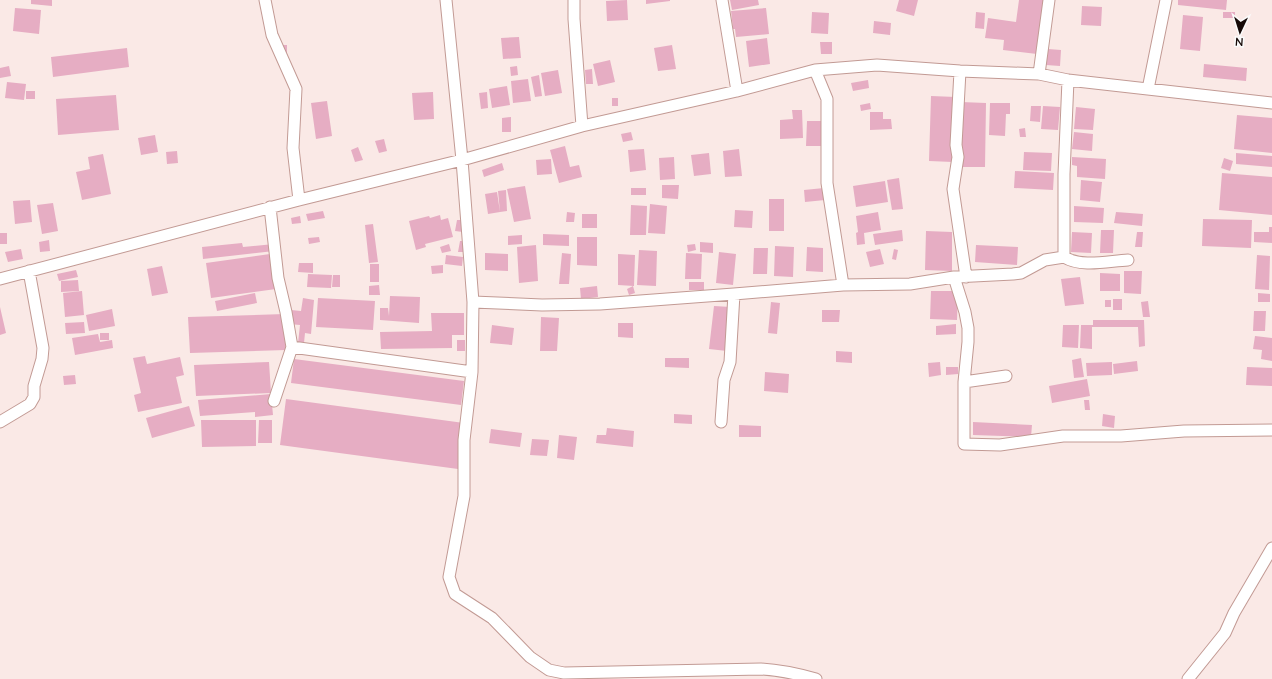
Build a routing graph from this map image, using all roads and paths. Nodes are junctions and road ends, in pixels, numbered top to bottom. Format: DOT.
graph roads {
  1 [pos="265,0"];
  2 [pos="446,0"];
  3 [pos="574,0"];
  4 [pos="722,0"];
  5 [pos="1049,0"];
  6 [pos="1166,0"];
  7 [pos="815,70"];
  8 [pos="960,71"];
  9 [pos="1039,74"];
  10 [pos="1068,80"];
  11 [pos="1148,89"];
  12 [pos="737,91"];
  13 [pos="1272,103"];
  14 [pos="582,126"];
  15 [pos="462,160"];
  16 [pos="299,200"];
  17 [pos="270,207"];
  18 [pos="1064,257"];
  19 [pos="1128,260"];
  20 [pos="29,270"];
  21 [pos="954,277"];
  22 [pos="966,277"];
  23 [pos="0,279"];
  24 [pos="843,284"];
  25 [pos="734,294"];
  26 [pos="473,302"];
  27 [pos="292,347"];
  28 [pos="472,372"];
  29 [pos="1006,376"];
  30 [pos="964,382"];
  31 [pos="274,401"];
  32 [pos="0,422"];
  33 [pos="721,422"];
  34 [pos="1272,430"];
  35 [pos="1272,548"];
  36 [pos="816,679"];
  37 [pos="1188,679"];
  1 -- 16 [label="street"];
  2 -- 15 [label="street"];
  3 -- 14 [label="street"];
  4 -- 12 [label="street"];
  5 -- 9 [label="street"];
  6 -- 11 [label="street"];
  7 -- 8 [label="street"];
  7 -- 12 [label="street"];
  7 -- 24 [label="street"];
  8 -- 9 [label="street"];
  8 -- 22 [label="street"];
  9 -- 10 [label="street"];
  10 -- 11 [label="street"];
  10 -- 18 [label="street"];
  11 -- 13 [label="street"];
  12 -- 14 [label="street"];
  14 -- 15 [label="street"];
  15 -- 16 [label="street"];
  15 -- 26 [label="street"];
  16 -- 17 [label="street"];
  17 -- 20 [label="street"];
  17 -- 27 [label="street"];
  18 -- 19 [label="street"];
  18 -- 22 [label="street"];
  20 -- 23 [label="street"];
  20 -- 32 [label="street"];
  21 -- 22 [label="street"];
  21 -- 24 [label="street"];
  21 -- 30 [label="street"];
  24 -- 25 [label="street"];
  25 -- 26 [label="street"];
  25 -- 33 [label="street"];
  26 -- 28 [label="street"];
  27 -- 28 [label="street"];
  27 -- 31 [label="street"];
  28 -- 36 [label="street"];
  29 -- 30 [label="street"];
  30 -- 34 [label="street"];
  35 -- 37 [label="street"];
}
